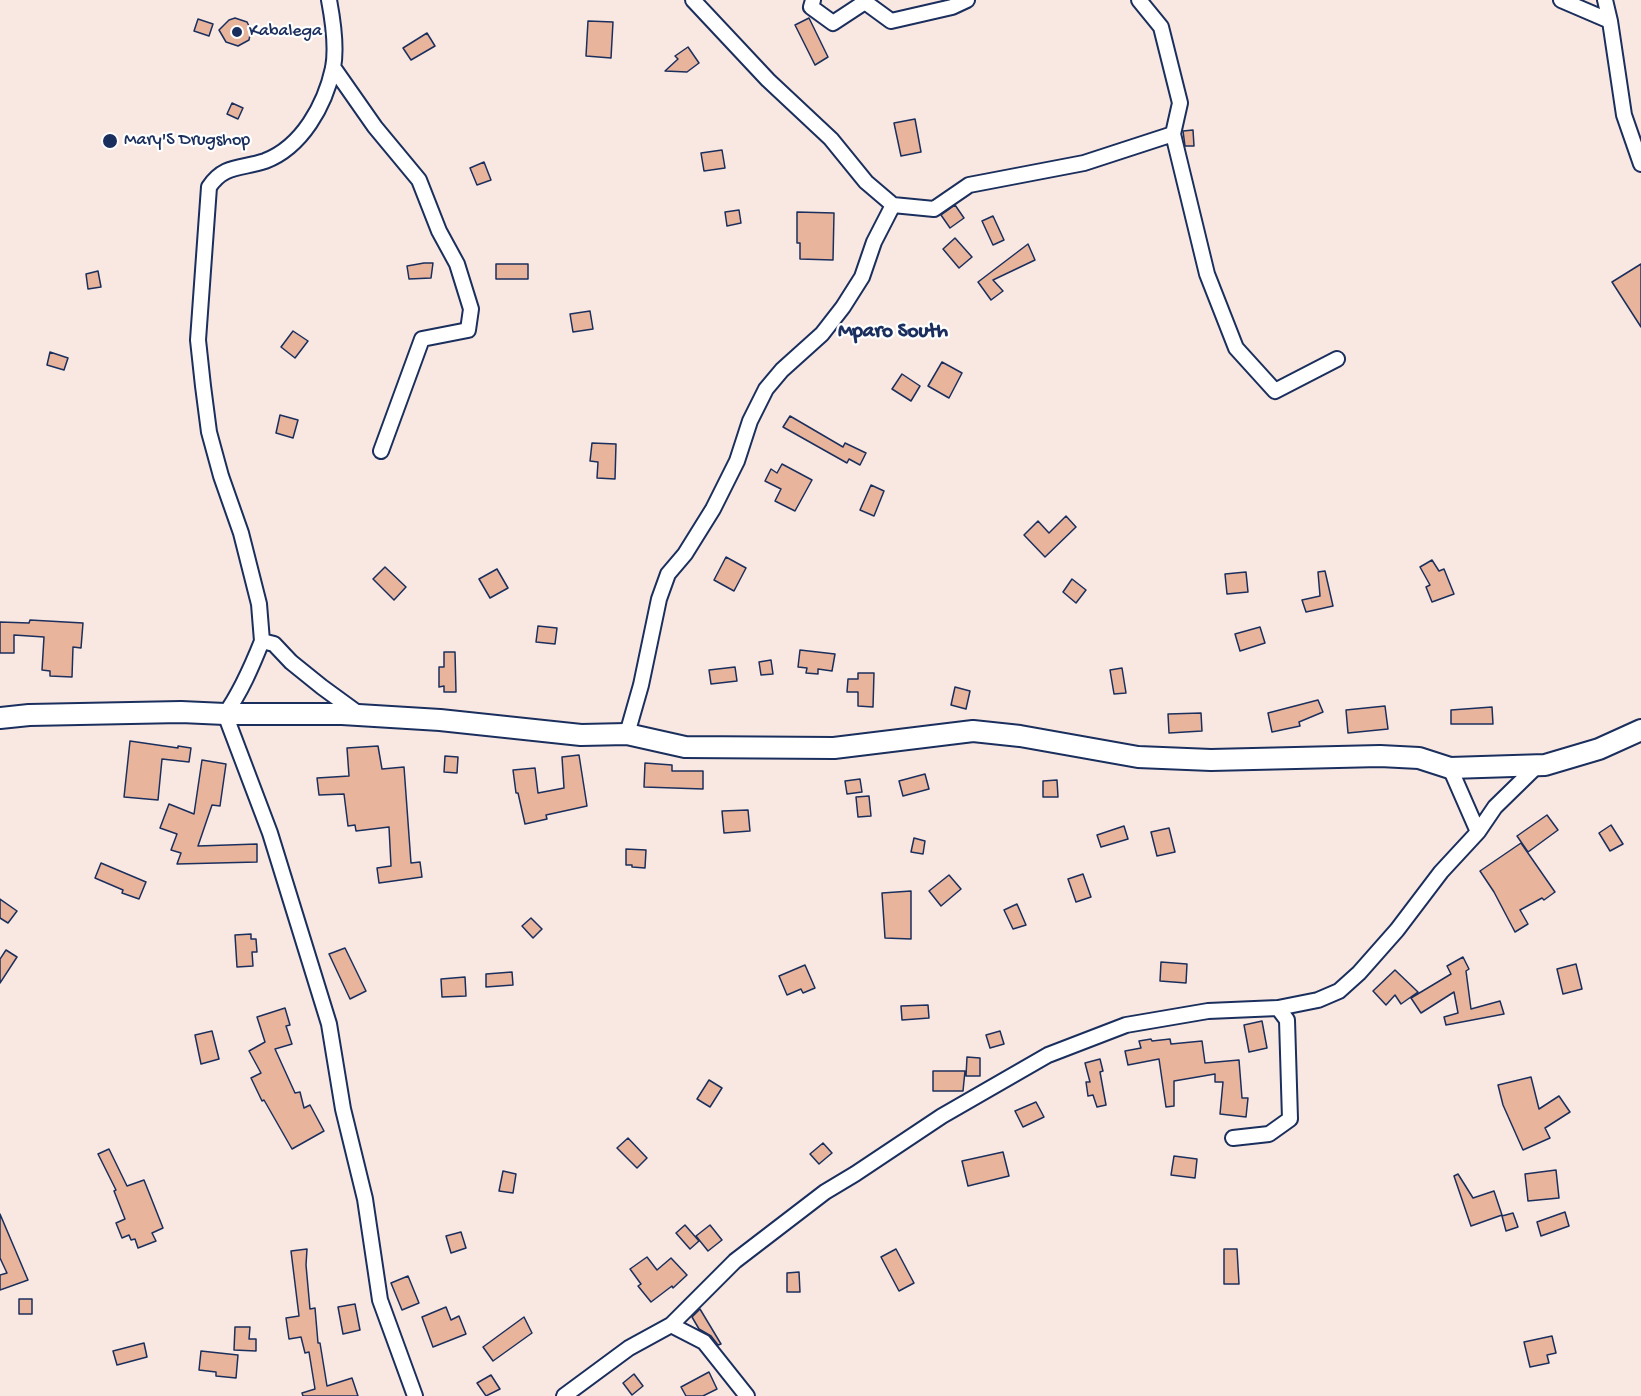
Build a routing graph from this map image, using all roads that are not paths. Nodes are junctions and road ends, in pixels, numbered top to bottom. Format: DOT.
graph roads {
  1 [pos="330,0"];
  2 [pos="693,0"];
  3 [pos="813,0"];
  4 [pos="967,0"];
  5 [pos="1139,0"];
  6 [pos="1561,0"];
  7 [pos="1605,0"];
  8 [pos="1610,21"];
  9 [pos="333,66"];
  10 [pos="1173,134"];
  11 [pos="1641,164"];
  12 [pos="893,205"];
  13 [pos="1337,359"];
  14 [pos="381,451"];
  15 [pos="262,641"];
  16 [pos="225,714"];
  17 [pos="361,715"];
  18 [pos="0,718"];
  19 [pos="1641,730"];
  20 [pos="627,734"];
  21 [pos="1538,765"];
  22 [pos="1450,768"];
  23 [pos="1478,832"];
  24 [pos="1278,1008"];
  25 [pos="1233,1138"];
  26 [pos="671,1325"];
  27 [pos="415,1396"];
  28 [pos="564,1396"];
  29 [pos="747,1396"];
  1 -- 9 [label="street"];
  2 -- 12 [label="street"];
  3 -- 4 [label="street"];
  5 -- 10 [label="street"];
  6 -- 8 [label="street"];
  7 -- 8 [label="street"];
  8 -- 11 [label="street"];
  9 -- 14 [label="street"];
  9 -- 15 [label="street"];
  10 -- 12 [label="street"];
  10 -- 13 [label="street"];
  12 -- 20 [label="street"];
  15 -- 16 [label="street"];
  15 -- 17 [label="street"];
  16 -- 17 [label="street"];
  16 -- 18 [label="street"];
  16 -- 27 [label="street"];
  17 -- 20 [label="street"];
  19 -- 21 [label="street"];
  20 -- 22 [label="street"];
  21 -- 22 [label="street"];
  21 -- 23 [label="street"];
  22 -- 23 [label="street"];
  23 -- 24 [label="street"];
  24 -- 25 [label="street"];
  24 -- 26 [label="street"];
  26 -- 28 [label="street"];
  26 -- 29 [label="street"];
}
